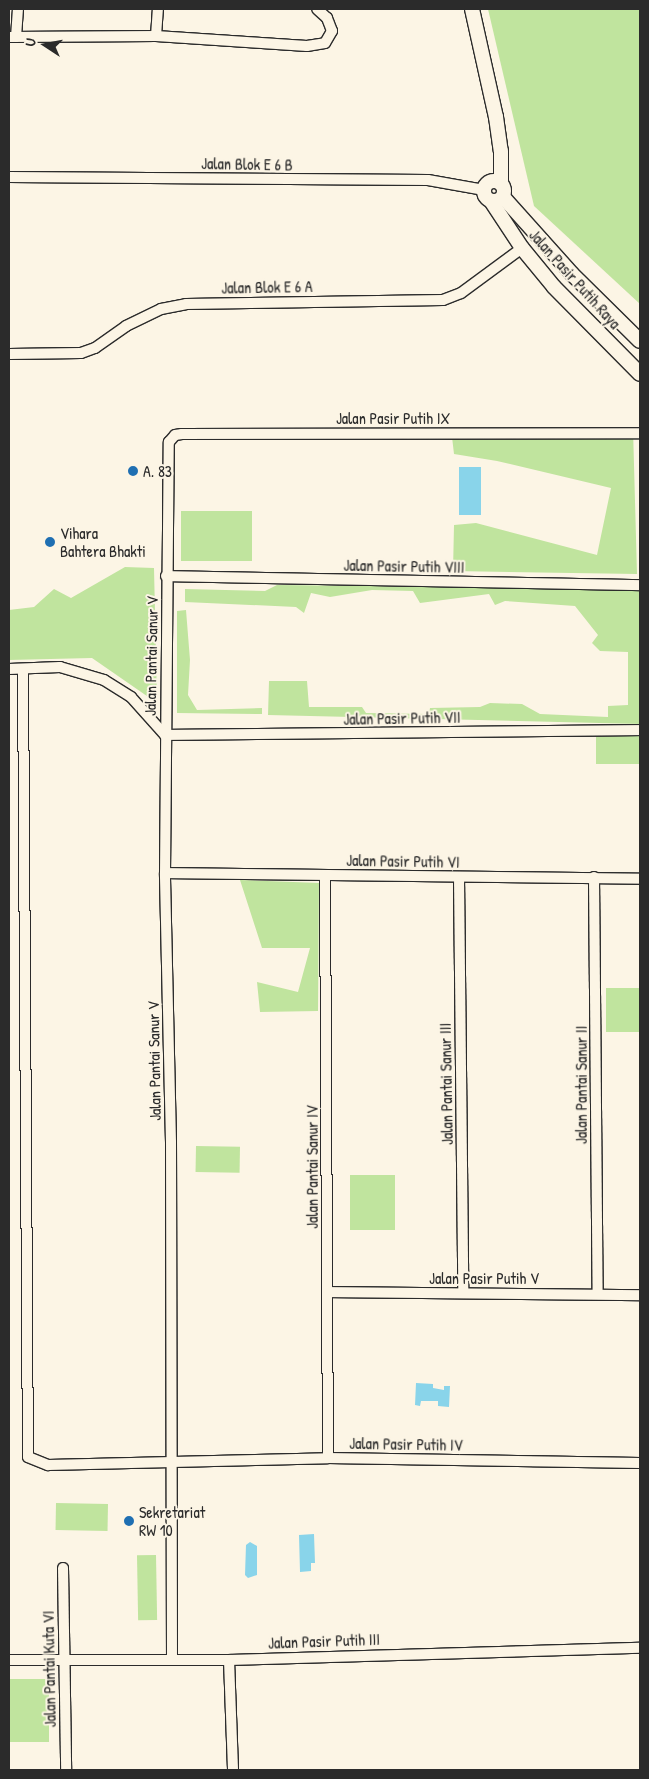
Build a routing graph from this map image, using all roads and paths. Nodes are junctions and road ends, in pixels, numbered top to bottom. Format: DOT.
graph roads {
  1 [pos="18,9"];
  2 [pos="158,9"];
  3 [pos="317,9"];
  4 [pos="472,9"];
  5 [pos="156,36"];
  6 [pos="13,37"];
  7 [pos="9,178"];
  8 [pos="495,193"];
  9 [pos="522,248"];
  10 [pos="595,296"];
  11 [pos="580,315"];
  12 [pos="640,341"];
  13 [pos="9,354"];
  14 [pos="640,374"];
  15 [pos="640,433"];
  16 [pos="169,462"];
  17 [pos="166,576"];
  18 [pos="640,585"];
  19 [pos="9,669"];
  20 [pos="23,669"];
  21 [pos="640,730"];
  22 [pos="165,735"];
  23 [pos="165,873"];
  24 [pos="325,875"];
  25 [pos="459,877"];
  26 [pos="594,877"];
  27 [pos="640,878"];
  28 [pos="328,1292"];
  29 [pos="463,1292"];
  30 [pos="598,1294"];
  31 [pos="640,1295"];
  32 [pos="328,1458"];
  33 [pos="172,1463"];
  34 [pos="640,1463"];
  35 [pos="63,1568"];
  36 [pos="640,1648"];
  37 [pos="9,1660"];
  38 [pos="64,1660"];
  39 [pos="172,1660"];
  40 [pos="228,1660"];
  41 [pos="66,1770"];
  42 [pos="233,1770"];
  1 -- 6 [label="street"];
  2 -- 5 [label="street"];
  3 -- 5 [label="street"];
  4 -- 8 [label="street"];
  5 -- 6 [label="street"];
  7 -- 8 [label="street, Jalan Blok E 6 B"];
  8 -- 9 [label="street, Jalan Pasir Putih Raya"];
  8 -- 10 [label="street, Jalan Pasir Putih Raya"];
  9 -- 11 [label="street, Jalan Pasir Putih Raya"];
  9 -- 13 [label="street, Jalan Blok E 6 A"];
  10 -- 11 [label="street"];
  10 -- 12 [label="street, Jalan Pasir Putih Raya"];
  11 -- 14 [label="street, Jalan Pasir Putih Raya"];
  15 -- 16 [label="street, Jalan Pasir Putih IX"];
  16 -- 17 [label="street, Jalan Pantai Sanur V"];
  17 -- 18 [label="street, Jalan Pasir Putih VIII"];
  17 -- 22 [label="street, Jalan Pantai Sanur V"];
  19 -- 20 [label="street"];
  20 -- 22 [label="street"];
  20 -- 33 [label="street, Jalan Pasir Putih IV"];
  21 -- 22 [label="street, Jalan Pasir Putih VII"];
  22 -- 23 [label="street, Jalan Pantai Sanur V"];
  23 -- 24 [label="street, Jalan Pasir Putih VI"];
  23 -- 33 [label="street, Jalan Pantai Sanur V"];
  24 -- 25 [label="street, Jalan Pasir Putih VI"];
  24 -- 28 [label="street, Jalan Pantai Sanur IV"];
  25 -- 26 [label="street, Jalan Pasir Putih VI"];
  25 -- 29 [label="street, Jalan Pantai Sanur III"];
  26 -- 27 [label="street, Jalan Pasir Putih VI"];
  26 -- 30 [label="street, Jalan Pantai Sanur II"];
  28 -- 29 [label="street, Jalan Pasir Putih V"];
  28 -- 32 [label="street, Jalan Pantai Sanur IV"];
  29 -- 30 [label="street, Jalan Pasir Putih V"];
  30 -- 31 [label="street, Jalan Pasir Putih V"];
  32 -- 33 [label="street, Jalan Pasir Putih IV"];
  32 -- 34 [label="street, Jalan Pasir Putih IV"];
  33 -- 39 [label="street, Jalan Pantai Sanur V"];
  35 -- 38 [label="street, Jalan Pantai Kuta VI"];
  36 -- 40 [label="street, Jalan Pasir Putih III"];
  37 -- 38 [label="street, Jalan Pasir Putih III"];
  38 -- 39 [label="street, Jalan Pasir Putih III"];
  38 -- 41 [label="street, Jalan Pantai Kuta VI"];
  39 -- 40 [label="street, Jalan Pasir Putih III"];
  40 -- 42 [label="street"];
}
